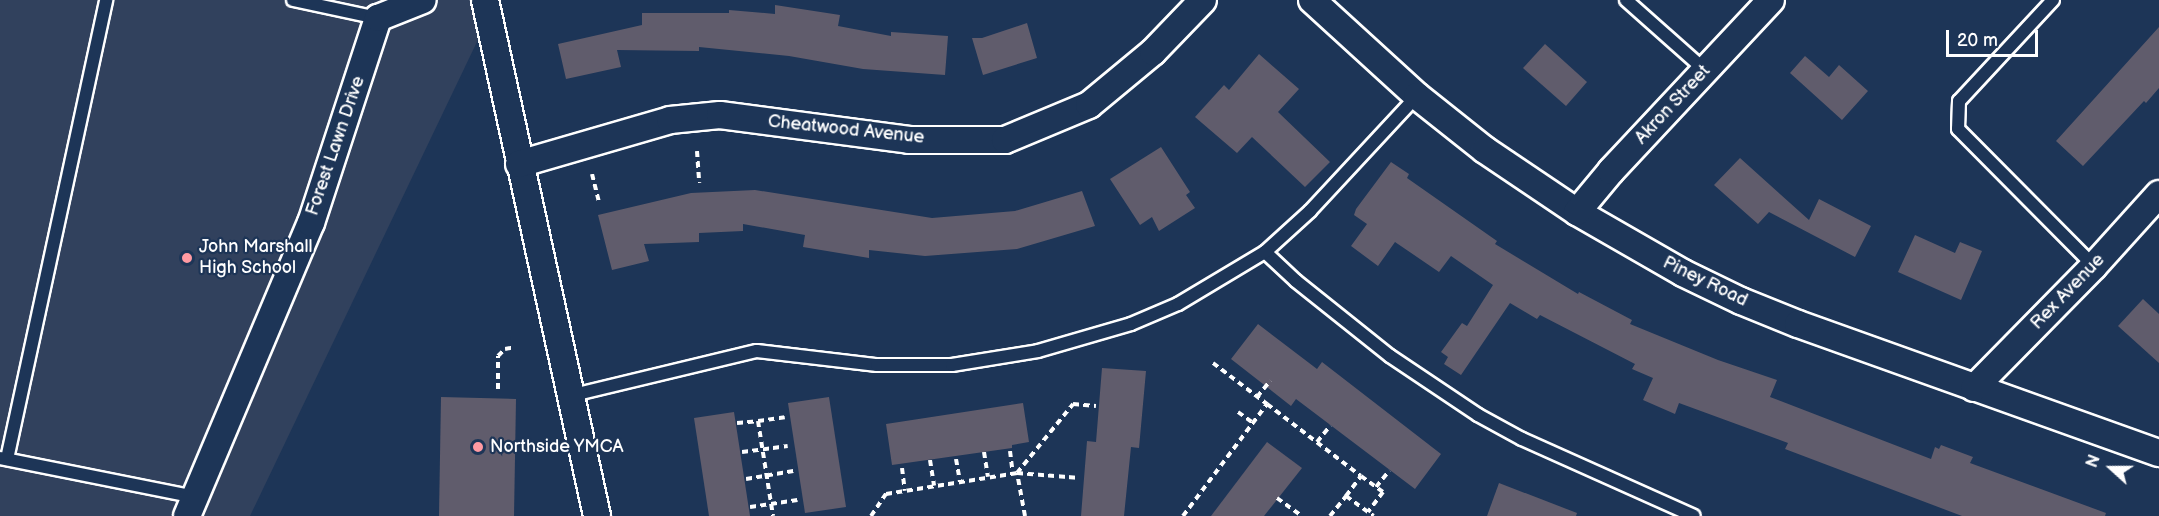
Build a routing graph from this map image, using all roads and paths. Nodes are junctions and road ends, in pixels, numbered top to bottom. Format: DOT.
graph roads {
  1 [pos="106,0"];
  2 [pos="293,0"];
  3 [pos="423,0"];
  4 [pos="485,0"];
  5 [pos="1203,0"];
  6 [pos="1312,0"];
  7 [pos="1626,0"];
  8 [pos="1771,0"];
  9 [pos="2053,0"];
  10 [pos="378,18"];
  11 [pos="1706,71"];
  12 [pos="1417,96"];
  13 [pos="698,152"];
  14 [pos="519,164"];
  15 [pos="592,174"];
  16 [pos="699,183"];
  17 [pos="2159,194"];
  18 [pos="599,202"];
  19 [pos="1577,212"];
  20 [pos="1265,252"];
  21 [pos="2094,266"];
  22 [pos="514,346"];
  23 [pos="1213,363"];
  24 [pos="1270,381"];
  25 [pos="1974,388"];
  26 [pos="498,389"];
  27 [pos="569,396"];
  28 [pos="1257,397"];
  29 [pos="1267,405"];
  30 [pos="1096,406"];
  31 [pos="1238,412"];
  32 [pos="784,417"];
  33 [pos="758,421"];
  34 [pos="738,423"];
  35 [pos="1253,423"];
  36 [pos="1330,426"];
  37 [pos="1317,442"];
  38 [pos="788,446"];
  39 [pos="763,450"];
  40 [pos="1010,451"];
  41 [pos="742,452"];
  42 [pos="984,452"];
  43 [pos="2159,453"];
  44 [pos="4,458"];
  45 [pos="956,459"];
  46 [pos="930,460"];
  47 [pos="902,468"];
  48 [pos="793,471"];
  49 [pos="1389,471"];
  50 [pos="1015,474"];
  51 [pos="766,475"];
  52 [pos="1361,476"];
  53 [pos="988,477"];
  54 [pos="1080,478"];
  55 [pos="746,479"];
  56 [pos="960,482"];
  57 [pos="934,486"];
  58 [pos="1376,487"];
  59 [pos="905,491"];
  60 [pos="1346,496"];
  61 [pos="1277,498"];
  62 [pos="797,500"];
  63 [pos="771,504"];
  64 [pos="191,506"];
  65 [pos="750,507"];
  66 [pos="1368,512"];
  67 [pos="597,516"];
  68 [pos="773,516"];
  69 [pos="871,516"];
  70 [pos="1025,516"];
  71 [pos="1183,516"];
  72 [pos="1302,516"];
  73 [pos="1330,516"];
  74 [pos="1374,516"];
  75 [pos="1694,516"];
  1 -- 44 [label="lane"];
  2 -- 10 [label="lane"];
  3 -- 10 [label="street"];
  4 -- 14 [label="street"];
  5 -- 14 [label="street, Cheatwood Avenue"];
  6 -- 12 [label="street, Piney Road"];
  7 -- 11 [label="lane"];
  8 -- 11 [label="street, Akron Street"];
  9 -- 21 [label="lane"];
  10 -- 64 [label="street, Forest Lawn Drive"];
  11 -- 19 [label="street, Akron Street"];
  12 -- 19 [label="street, Piney Road"];
  12 -- 20 [label="lane"];
  13 -- 16 [label="path"];
  14 -- 27 [label="street"];
  15 -- 18 [label="path"];
  17 -- 21 [label="street, Rex Avenue"];
  19 -- 25 [label="street, Piney Road"];
  20 -- 27 [label="lane"];
  20 -- 75 [label="lane"];
  21 -- 25 [label="street, Rex Avenue"];
  22 -- 26 [label="path"];
  23 -- 28 [label="path"];
  24 -- 28 [label="path"];
  25 -- 43 [label="street, Piney Road"];
  27 -- 67 [label="street"];
  28 -- 29 [label="path"];
  29 -- 35 [label="path"];
  29 -- 37 [label="path"];
  30 -- 50 [label="path"];
  31 -- 35 [label="path"];
  32 -- 33 [label="path"];
  33 -- 34 [label="path"];
  33 -- 39 [label="path"];
  35 -- 71 [label="path"];
  36 -- 37 [label="path"];
  37 -- 52 [label="path"];
  38 -- 39 [label="path"];
  39 -- 41 [label="path"];
  39 -- 51 [label="path"];
  40 -- 50 [label="path"];
  42 -- 53 [label="path"];
  44 -- 64 [label="lane"];
  45 -- 56 [label="path"];
  46 -- 57 [label="path"];
  47 -- 59 [label="path"];
  48 -- 51 [label="path"];
  49 -- 58 [label="path"];
  50 -- 53 [label="path"];
  50 -- 54 [label="path"];
  50 -- 70 [label="path"];
  51 -- 55 [label="path"];
  51 -- 63 [label="path"];
  52 -- 58 [label="path"];
  52 -- 60 [label="path"];
  53 -- 56 [label="path"];
  56 -- 57 [label="path"];
  57 -- 59 [label="path"];
  58 -- 66 [label="path"];
  59 -- 69 [label="path"];
  60 -- 66 [label="path"];
  60 -- 73 [label="path"];
  61 -- 72 [label="path"];
  62 -- 63 [label="path"];
  63 -- 65 [label="path"];
  63 -- 68 [label="path"];
  66 -- 74 [label="path"];
}
